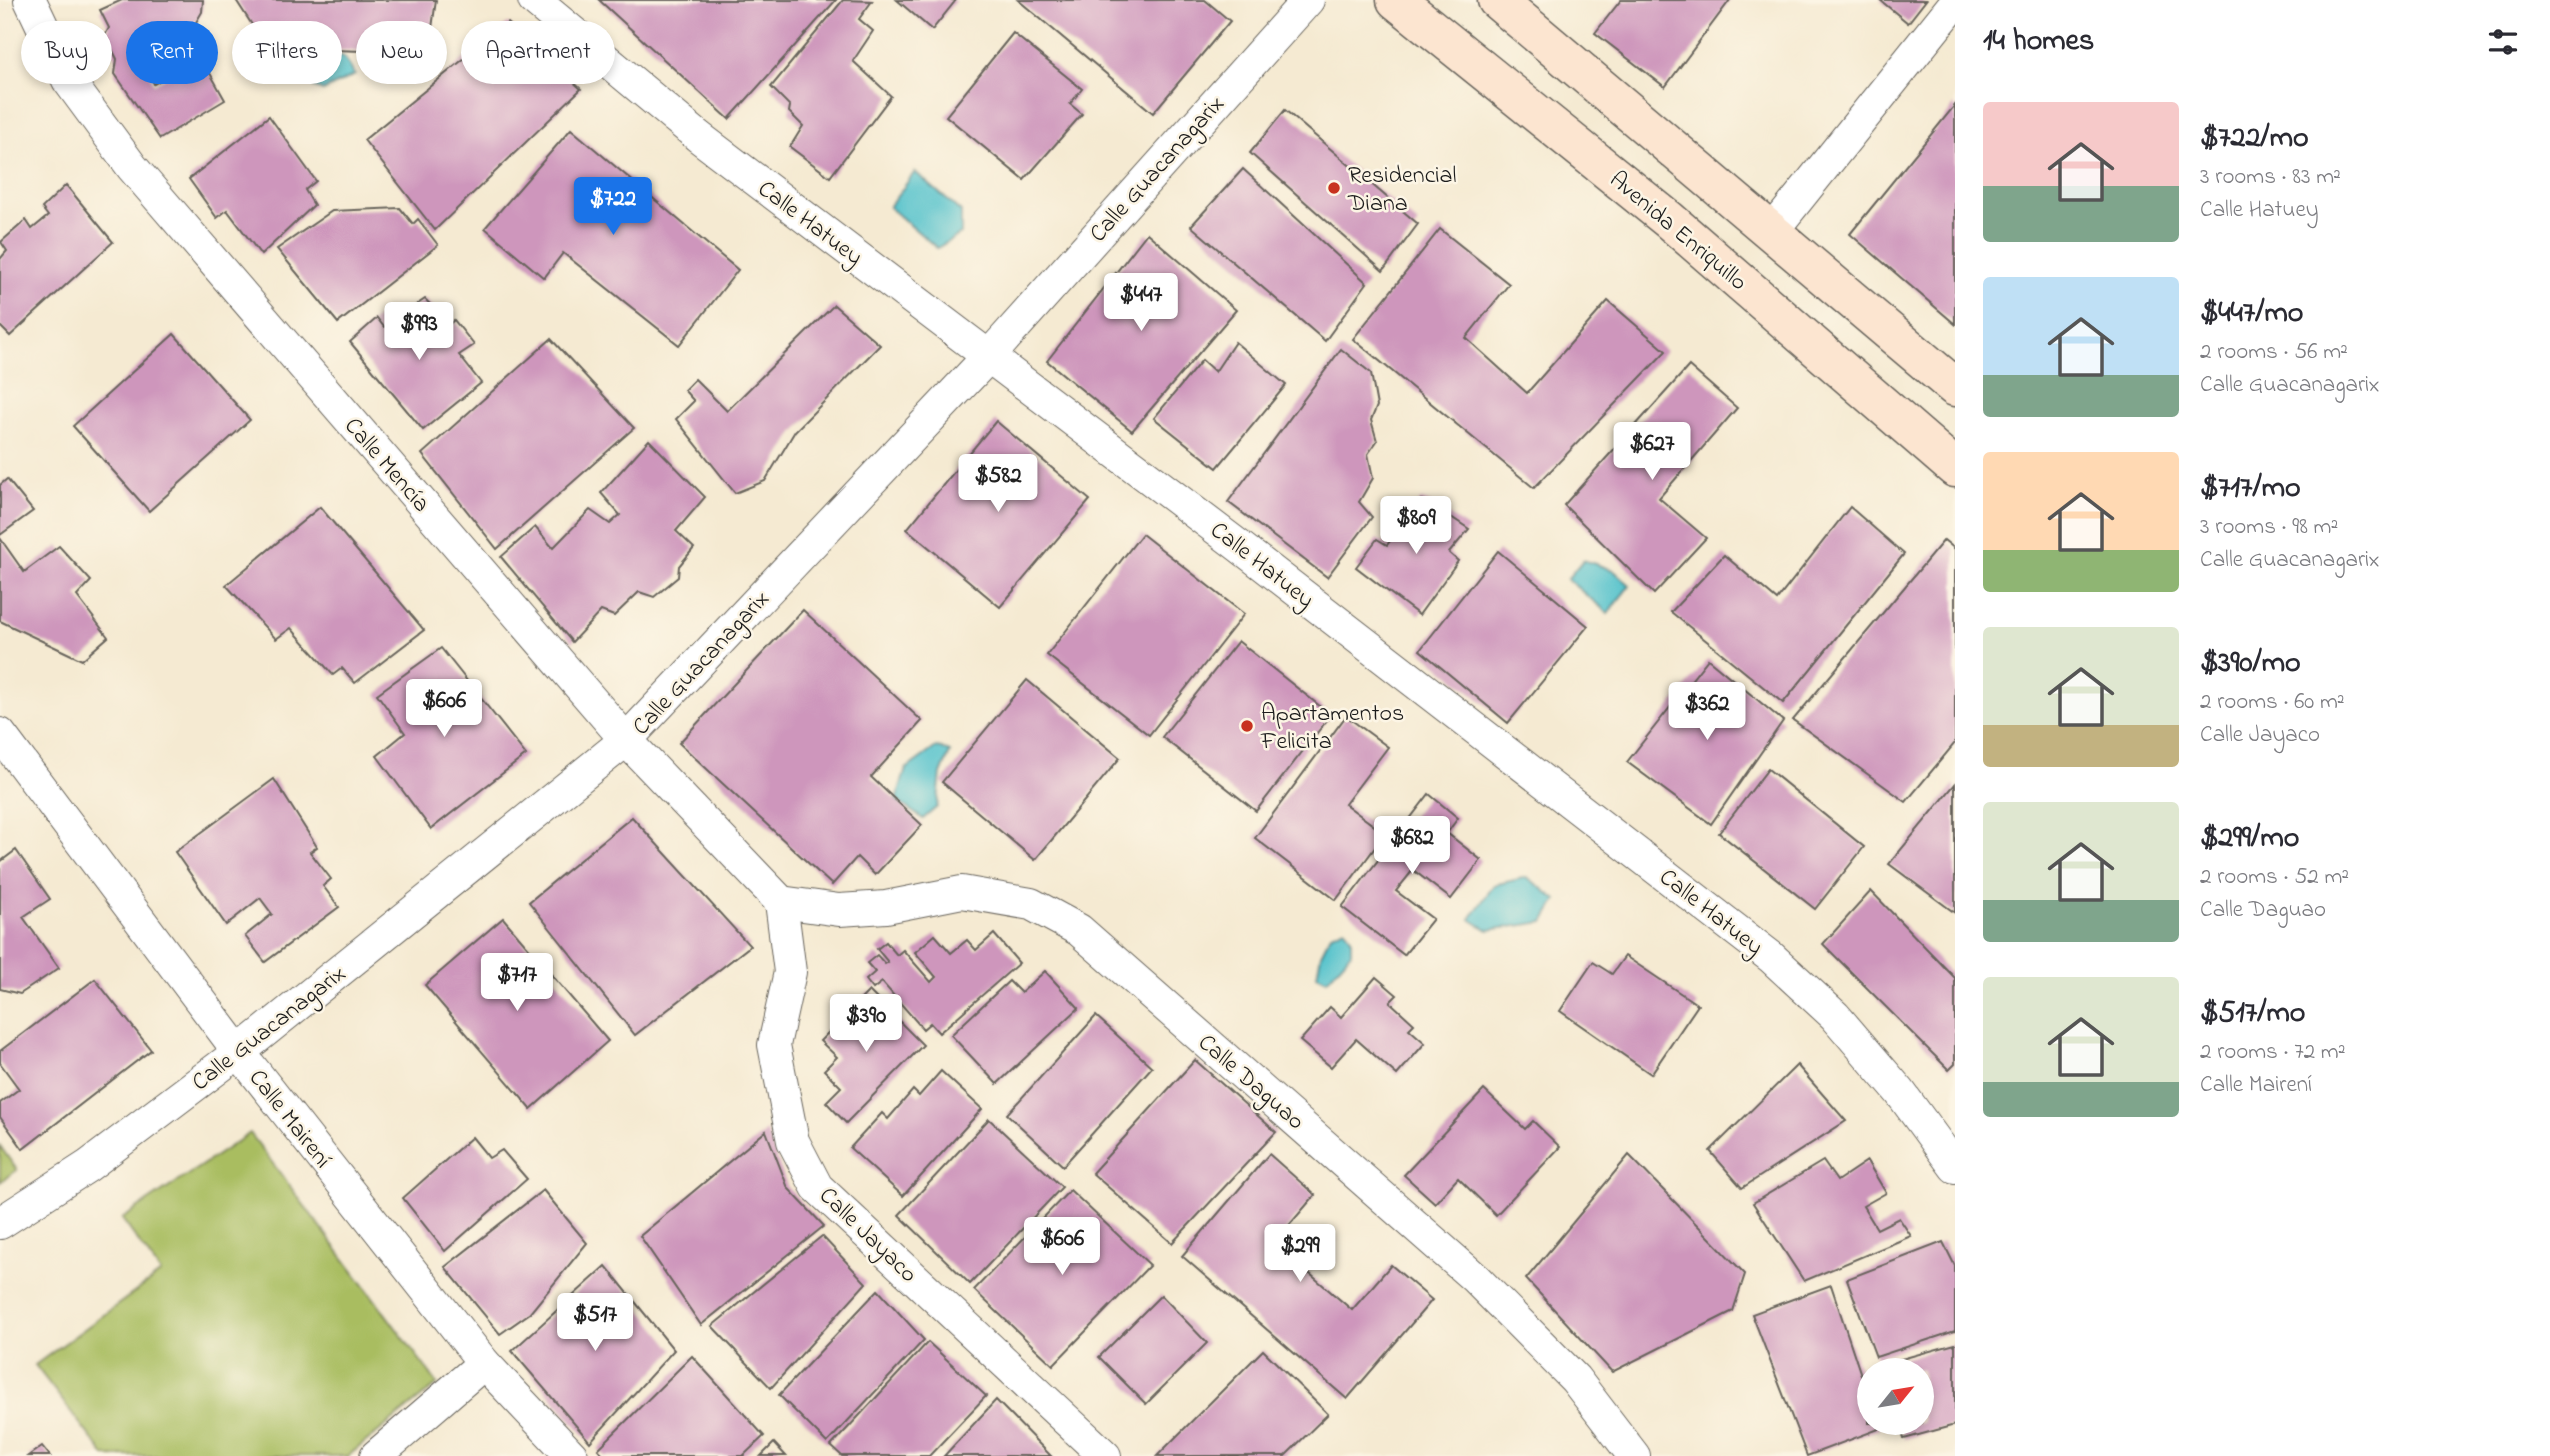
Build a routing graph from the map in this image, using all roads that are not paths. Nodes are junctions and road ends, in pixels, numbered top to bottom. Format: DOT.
graph roads {
  1 [pos="30,0"];
  2 [pos="534,0"];
  3 [pos="1308,0"];
  4 [pos="1396,0"];
  5 [pos="1497,0"];
  6 [pos="1955,3"];
  7 [pos="1773,230"];
  8 [pos="989,356"];
  9 [pos="1955,387"];
  10 [pos="1955,468"];
  11 [pos="0,734"];
  12 [pos="626,740"];
  13 [pos="781,902"];
  14 [pos="239,1052"];
  15 [pos="1955,1167"];
  16 [pos="0,1223"];
  17 [pos="484,1363"];
  18 [pos="376,1456"];
  19 [pos="572,1456"];
  20 [pos="1105,1456"];
  21 [pos="1634,1456"];
  1 -- 12 [label="street, Calle Mencía"];
  2 -- 8 [label="street, Calle Hatuey"];
  3 -- 8 [label="street, Calle Guacanagarix"];
  4 -- 10 [label="main road, Avenida Enriquillo"];
  5 -- 7 [label="main road"];
  6 -- 7 [label="street"];
  7 -- 9 [label="main road"];
  8 -- 12 [label="street, Calle Guacanagarix"];
  8 -- 15 [label="street, Calle Hatuey"];
  11 -- 14 [label="street, Calle Mairení"];
  12 -- 13 [label="street, Calle Mencía"];
  12 -- 14 [label="street, Calle Guacanagarix"];
  13 -- 20 [label="street, Calle Jayaco"];
  13 -- 21 [label="street, Calle Daguao"];
  14 -- 16 [label="street, Calle Guacanagarix"];
  14 -- 17 [label="street, Calle Mairení"];
  17 -- 18 [label="street"];
  17 -- 19 [label="street, Calle Mairení"];
}
